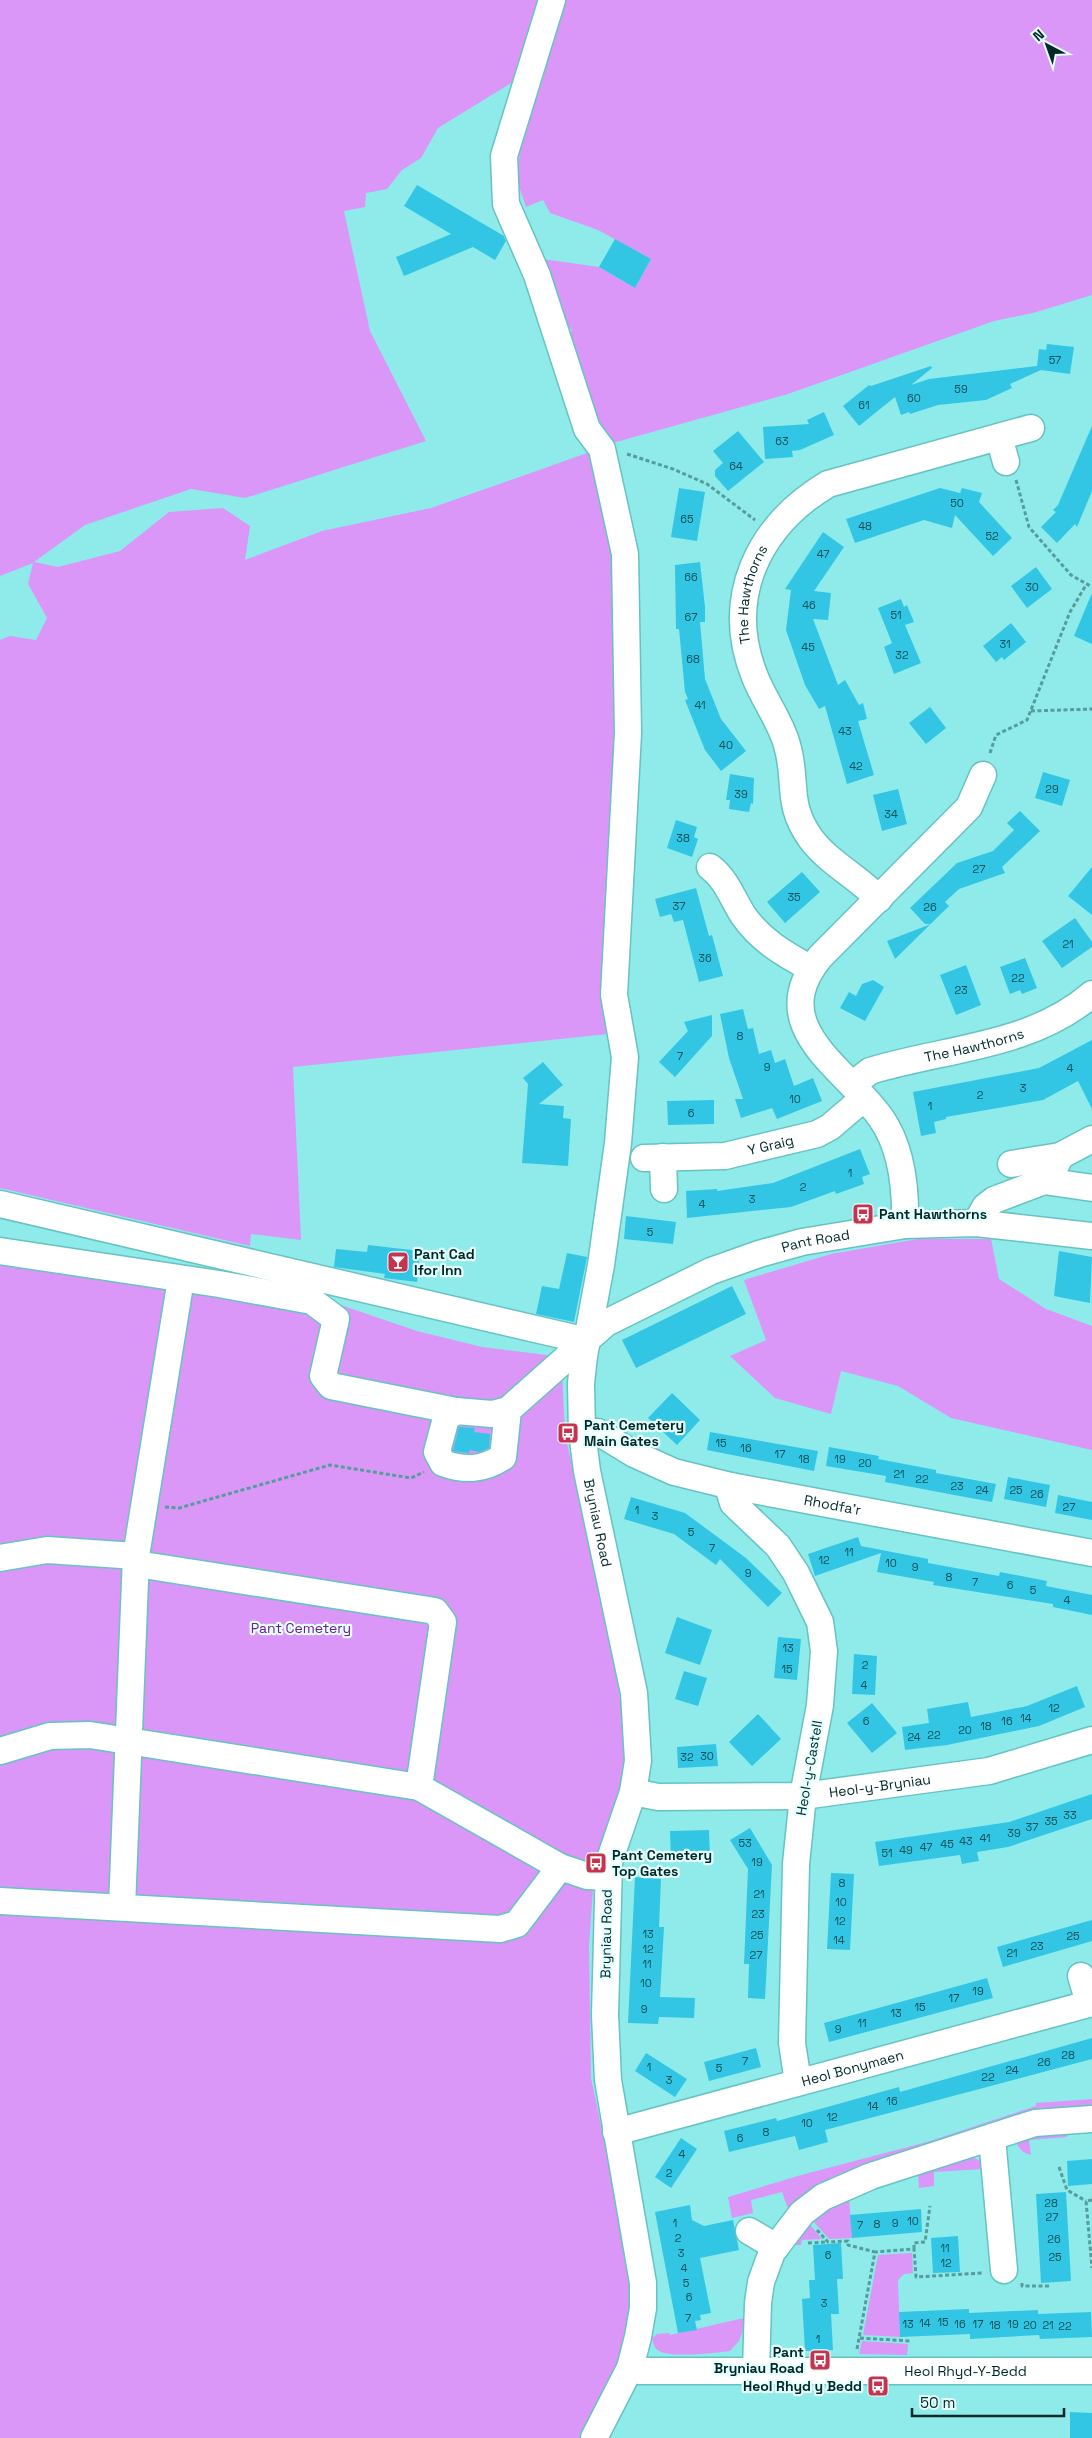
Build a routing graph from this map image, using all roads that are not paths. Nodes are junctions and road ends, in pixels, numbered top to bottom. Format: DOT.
graph roads {
  1 [pos="552,0"];
  2 [pos="1031,428"];
  3 [pos="999,437"];
  4 [pos="1006,462"];
  5 [pos="983,775"];
  6 [pos="710,868"];
  7 [pos="879,899"];
  8 [pos="810,968"];
  9 [pos="1092,994"];
  10 [pos="858,1092"];
  11 [pos="1092,1139"];
  12 [pos="1060,1156"];
  13 [pos="1011,1164"];
  14 [pos="1044,1182"];
  15 [pos="1092,1188"];
  16 [pos="664,1189"];
  17 [pos="0,1204"];
  18 [pos="976,1223"];
  19 [pos="905,1225"];
  20 [pos="1092,1236"];
  21 [pos="0,1252"];
  22 [pos="180,1279"];
  23 [pos="588,1338"];
  24 [pos="508,1410"];
  25 [pos="456,1411"];
  26 [pos="582,1432"];
  27 [pos="732,1486"];
  28 [pos="1092,1553"];
  29 [pos="0,1558"];
  30 [pos="136,1560"];
  31 [pos="129,1740"];
  32 [pos="1092,1740"];
  33 [pos="0,1751"];
  34 [pos="419,1788"];
  35 [pos="632,1792"];
  36 [pos="803,1796"];
  37 [pos="560,1868"];
  38 [pos="608,1877"];
  39 [pos="0,1901"];
  40 [pos="122,1907"];
  41 [pos="1081,1976"];
  42 [pos="1091,2003"];
  43 [pos="798,2082"];
  44 [pos="1092,2119"];
  45 [pos="616,2132"];
  46 [pos="992,2138"];
  47 [pos="749,2231"];
  48 [pos="776,2247"];
  49 [pos="1003,2275"];
  50 [pos="630,2368"];
  51 [pos="756,2371"];
  52 [pos="1092,2371"];
  53 [pos="594,2438"];
  1 -- 23 [label="street, Bryniau Road"];
  2 -- 3 [label="street, The Hawthorns"];
  3 -- 4 [label="street"];
  3 -- 7 [label="street, The Hawthorns"];
  5 -- 7 [label="street"];
  6 -- 8 [label="street"];
  7 -- 8 [label="street"];
  8 -- 10 [label="street"];
  9 -- 10 [label="street, The Hawthorns"];
  10 -- 16 [label="street, Y Graig"];
  10 -- 19 [label="street"];
  11 -- 12 [label="street"];
  12 -- 13 [label="street"];
  12 -- 14 [label="street"];
  14 -- 15 [label="street"];
  14 -- 18 [label="street"];
  17 -- 23 [label="street"];
  18 -- 19 [label="street, Pant Road"];
  18 -- 20 [label="street, Pant Road"];
  19 -- 23 [label="street, Pant Road"];
  21 -- 22 [label="street"];
  22 -- 25 [label="street"];
  22 -- 30 [label="street"];
  23 -- 24 [label="street, Pant Road"];
  23 -- 26 [label="street, Bryniau Road"];
  24 -- 25 [label="street"];
  24 -- 25 [label="street"];
  26 -- 27 [label="street, Rhodfa'r"];
  26 -- 35 [label="street, Bryniau Road"];
  27 -- 28 [label="street, Rhodfa'r"];
  27 -- 36 [label="street, Heol-y-Castell"];
  29 -- 30 [label="street"];
  30 -- 31 [label="street"];
  30 -- 34 [label="street"];
  31 -- 33 [label="street"];
  31 -- 34 [label="street"];
  31 -- 40 [label="street"];
  32 -- 36 [label="street, Heol-y-Bryniau"];
  34 -- 37 [label="street"];
  35 -- 36 [label="street, Heol-y-Bryniau"];
  35 -- 38 [label="street, Bryniau Road"];
  36 -- 43 [label="street, Heol-y-Castell"];
  37 -- 38 [label="street"];
  37 -- 40 [label="street"];
  38 -- 45 [label="street, Bryniau Road"];
  39 -- 40 [label="street"];
  41 -- 42 [label="street, Heol Bonymaen"];
  42 -- 43 [label="street, Heol Bonymaen"];
  43 -- 45 [label="street, Heol Bonymaen"];
  44 -- 46 [label="street"];
  45 -- 50 [label="street, Bryniau Road"];
  46 -- 48 [label="street"];
  46 -- 49 [label="street"];
  47 -- 48 [label="street"];
  48 -- 51 [label="street"];
  50 -- 51 [label="street, Heol Rhyd-Y-Bedd"];
  50 -- 53 [label="street, Bryniau Road"];
  51 -- 52 [label="street, Heol Rhyd-Y-Bedd"];
}
